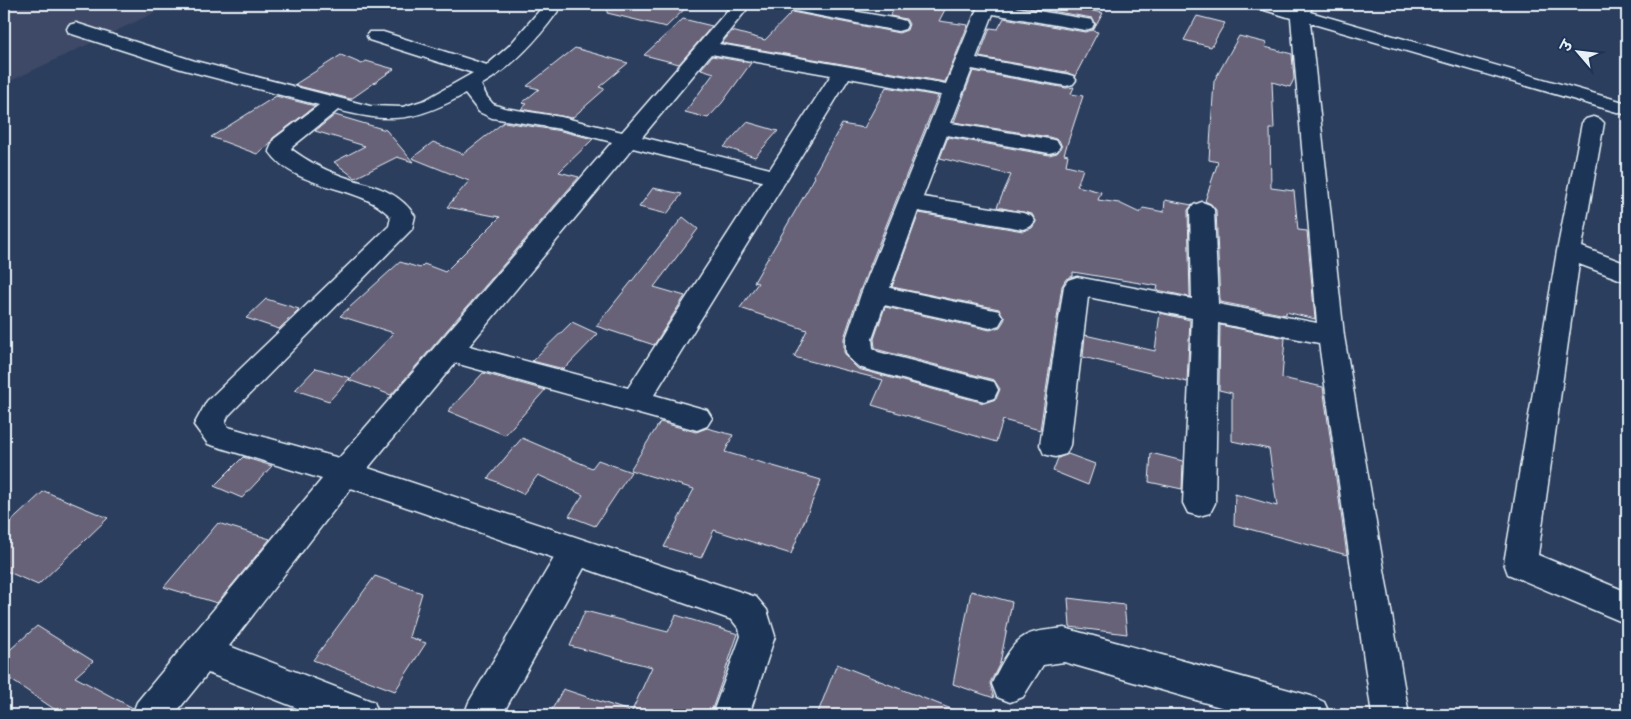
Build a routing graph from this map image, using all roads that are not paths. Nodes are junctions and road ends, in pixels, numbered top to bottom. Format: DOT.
graph roads {
  1 [pos="554,4"];
  2 [pos="742,4"];
  3 [pos="785,4"];
  4 [pos="1264,4"];
  5 [pos="988,6"];
  6 [pos="1302,8"];
  7 [pos="868,11"];
  8 [pos="898,24"];
  9 [pos="1085,24"];
  10 [pos="76,29"];
  11 [pos="376,36"];
  12 [pos="706,47"];
  13 [pos="964,62"];
  14 [pos="490,72"];
  15 [pos="842,72"];
  16 [pos="1066,80"];
  17 [pos="470,83"];
  18 [pos="952,91"];
  19 [pos="1627,95"];
  20 [pos="334,103"];
  21 [pos="1627,108"];
  22 [pos="1593,123"];
  23 [pos="938,127"];
  24 [pos="627,141"];
  25 [pos="1049,146"];
  26 [pos="776,177"];
  27 [pos="909,202"];
  28 [pos="1202,210"];
  29 [pos="1024,221"];
  30 [pos="1569,251"];
  31 [pos="1627,273"];
  32 [pos="874,294"];
  33 [pos="1205,312"];
  34 [pos="990,318"];
  35 [pos="1331,336"];
  36 [pos="450,351"];
  37 [pos="984,390"];
  38 [pos="635,401"];
  39 [pos="697,418"];
  40 [pos="1056,445"];
  41 [pos="345,474"];
  42 [pos="1199,503"];
  43 [pos="575,553"];
  44 [pos="1627,608"];
  45 [pos="202,654"];
  46 [pos="1010,684"];
  47 [pos="150,715"];
  48 [pos="361,715"];
  49 [pos="482,715"];
  50 [pos="731,715"];
  51 [pos="1311,715"];
  52 [pos="1391,715"];
  1 -- 14 [label="street"];
  2 -- 12 [label="street"];
  3 -- 7 [label="street"];
  4 -- 6 [label="street"];
  5 -- 9 [label="street"];
  5 -- 13 [label="street"];
  6 -- 19 [label="street"];
  6 -- 21 [label="street"];
  6 -- 35 [label="street"];
  7 -- 8 [label="street"];
  10 -- 20 [label="street"];
  11 -- 14 [label="street"];
  12 -- 15 [label="street"];
  12 -- 24 [label="street"];
  13 -- 16 [label="street"];
  13 -- 18 [label="street"];
  14 -- 17 [label="street"];
  15 -- 18 [label="street"];
  15 -- 26 [label="street"];
  17 -- 20 [label="street"];
  17 -- 24 [label="street"];
  18 -- 23 [label="street"];
  20 -- 41 [label="street"];
  22 -- 30 [label="street"];
  23 -- 25 [label="street"];
  23 -- 27 [label="street"];
  24 -- 26 [label="street"];
  24 -- 36 [label="street"];
  26 -- 38 [label="street"];
  27 -- 29 [label="street"];
  27 -- 32 [label="street"];
  28 -- 33 [label="street"];
  30 -- 31 [label="street"];
  30 -- 44 [label="street"];
  32 -- 34 [label="street"];
  32 -- 37 [label="street"];
  33 -- 35 [label="street"];
  33 -- 40 [label="street"];
  33 -- 42 [label="street"];
  35 -- 52 [label="street"];
  36 -- 38 [label="street"];
  36 -- 41 [label="street"];
  38 -- 39 [label="street"];
  41 -- 43 [label="street"];
  41 -- 45 [label="street"];
  43 -- 49 [label="street"];
  43 -- 50 [label="street"];
  45 -- 47 [label="street"];
  45 -- 48 [label="street"];
  46 -- 51 [label="street"];
}
